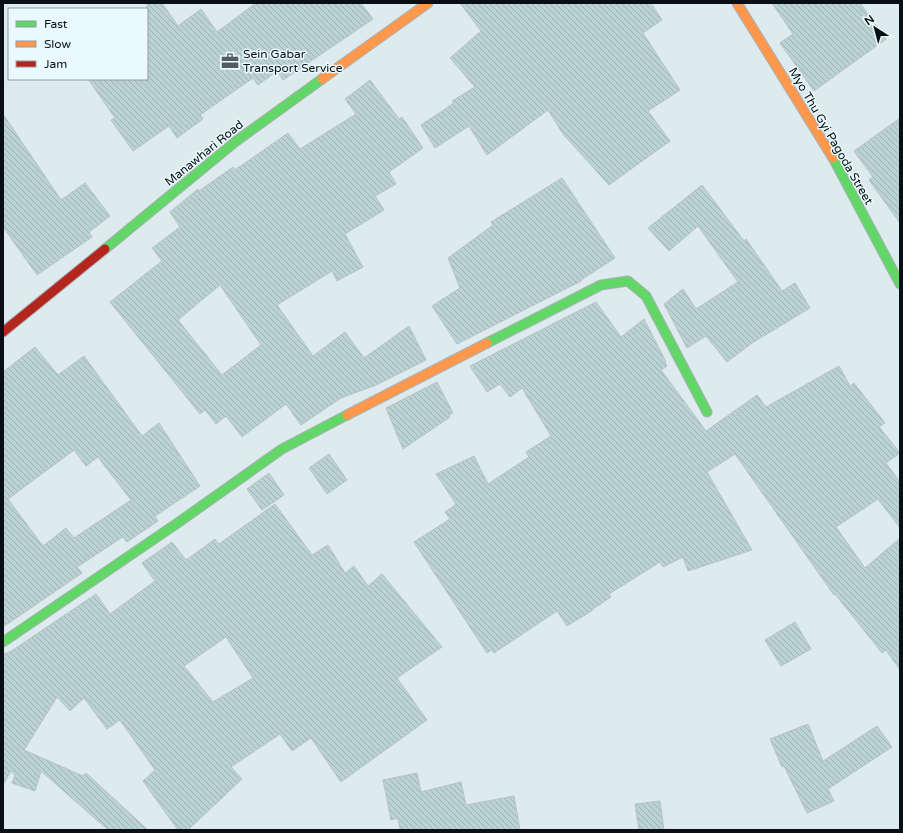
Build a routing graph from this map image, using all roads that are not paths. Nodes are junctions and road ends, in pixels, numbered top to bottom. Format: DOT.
graph roads {
  1 [pos="428,3"];
  2 [pos="737,3"];
  3 [pos="900,284"];
  4 [pos="3,332"];
  5 [pos="707,412"];
  6 [pos="3,642"];
  1 -- 4 [label="street, Manawhari Road"];
  2 -- 3 [label="street, Myo Thu Gyi Pagoda Street"];
  5 -- 6 [label="street"];
}
